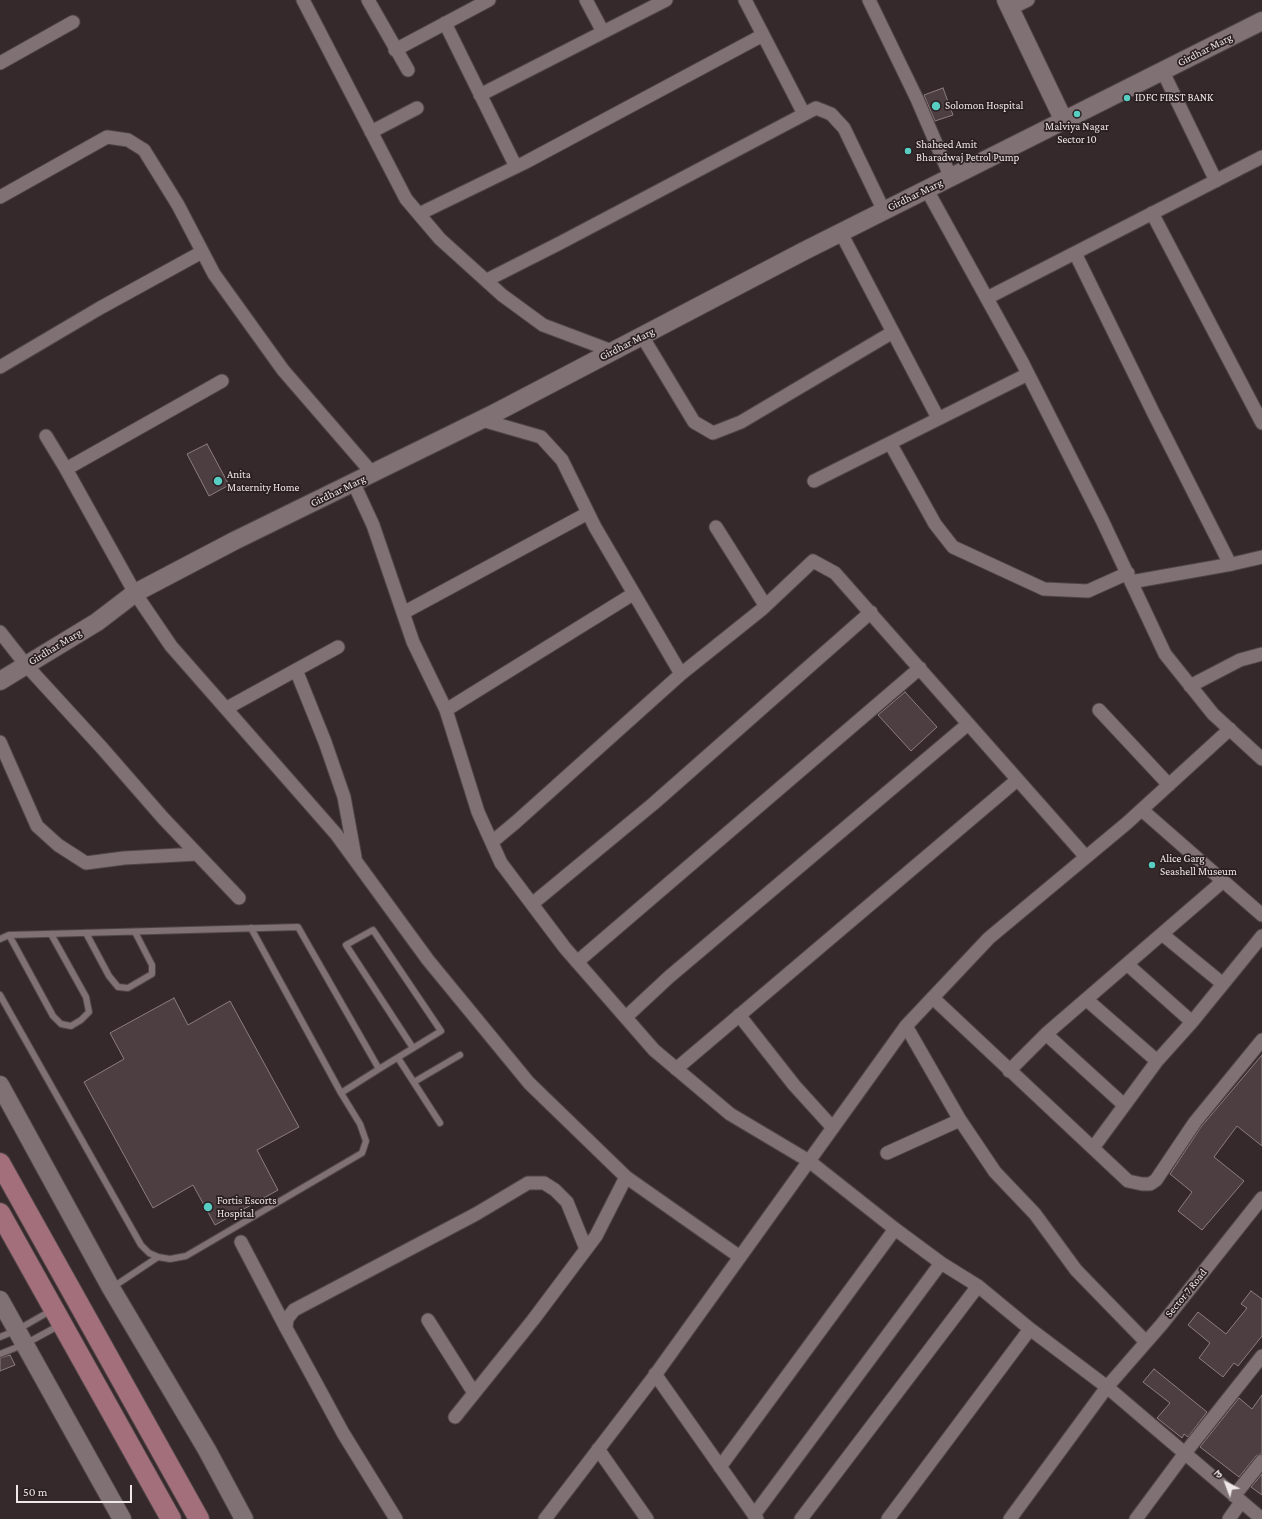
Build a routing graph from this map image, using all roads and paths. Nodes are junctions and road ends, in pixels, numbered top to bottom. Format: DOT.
graph roads {
  1 [pos="304,0"];
  2 [pos="368,0"];
  3 [pos="489,0"];
  4 [pos="586,0"];
  5 [pos="666,0"];
  6 [pos="745,0"];
  7 [pos="869,0"];
  8 [pos="1028,0"];
  9 [pos="1008,4"];
  10 [pos="1262,20"];
  11 [pos="73,22"];
  12 [pos="445,24"];
  13 [pos="603,32"];
  14 [pos="763,35"];
  15 [pos="395,50"];
  16 [pos="0,63"];
  17 [pos="408,70"];
  18 [pos="1163,72"];
  19 [pos="480,95"];
  20 [pos="417,108"];
  21 [pos="804,114"];
  22 [pos="1064,121"];
  23 [pos="371,132"];
  24 [pos="1262,156"];
  25 [pos="516,167"];
  26 [pos="951,178"];
  27 [pos="1216,181"];
  28 [pos="927,190"];
  29 [pos="0,197"];
  30 [pos="884,211"];
  31 [pos="1152,213"];
  32 [pos="419,214"];
  33 [pos="841,233"];
  34 [pos="202,252"];
  35 [pos="1075,253"];
  36 [pos="487,280"];
  37 [pos="987,298"];
  38 [pos="893,332"];
  39 [pos="642,336"];
  40 [pos="612,352"];
  41 [pos="0,367"];
  42 [pos="1028,374"];
  43 [pos="222,381"];
  44 [pos="489,416"];
  45 [pos="938,418"];
  46 [pos="1262,423"];
  47 [pos="46,436"];
  48 [pos="890,443"];
  49 [pos="66,469"];
  50 [pos="373,474"];
  51 [pos="814,481"];
  52 [pos="354,484"];
  53 [pos="588,513"];
  54 [pos="716,527"];
  55 [pos="1262,557"];
  56 [pos="1230,564"];
  57 [pos="1129,578"];
  58 [pos="135,594"];
  59 [pos="633,594"];
  60 [pos="766,605"];
  61 [pos="871,612"];
  62 [pos="403,613"];
  63 [pos="0,632"];
  64 [pos="338,646"];
  65 [pos="1262,654"];
  66 [pos="26,665"];
  67 [pos="920,668"];
  68 [pos="296,670"];
  69 [pos="681,674"];
  70 [pos="0,681"];
  71 [pos="1190,686"];
  72 [pos="227,708"];
  73 [pos="446,710"];
  74 [pos="1099,710"];
  75 [pos="968,724"];
  76 [pos="1230,730"];
  77 [pos="0,742"];
  78 [pos="1262,759"];
  79 [pos="1017,780"];
  80 [pos="1169,785"];
  81 [pos="1142,810"];
  82 [pos="492,842"];
  83 [pos="197,854"];
  84 [pos="1086,857"];
  85 [pos="356,861"];
  86 [pos="1222,882"];
  87 [pos="239,898"];
  88 [pos="532,904"];
  89 [pos="1262,915"];
  90 [pos="251,928"];
  91 [pos="135,932"];
  92 [pos="86,933"];
  93 [pos="51,934"];
  94 [pos="1162,934"];
  95 [pos="9,935"];
  96 [pos="1262,936"];
  97 [pos="0,939"];
  98 [pos="577,962"];
  99 [pos="1128,965"];
  100 [pos="1223,984"];
  101 [pos="0,995"];
  102 [pos="933,998"];
  103 [pos="1087,1000"];
  104 [pos="739,1016"];
  105 [pos="626,1017"];
  106 [pos="1192,1022"];
  107 [pos="906,1026"];
  108 [pos="1046,1034"];
  109 [pos="1262,1040"];
  110 [pos="413,1048"];
  111 [pos="460,1055"];
  112 [pos="398,1058"];
  113 [pos="1157,1061"];
  114 [pos="379,1069"];
  115 [pos="676,1069"];
  116 [pos="1009,1070"];
  117 [pos="414,1082"];
  118 [pos="0,1085"];
  119 [pos="341,1093"];
  120 [pos="1124,1105"];
  121 [pos="960,1120"];
  122 [pos="440,1123"];
  123 [pos="833,1128"];
  124 [pos="1093,1148"];
  125 [pos="887,1153"];
  126 [pos="809,1161"];
  127 [pos="0,1163"];
  128 [pos="626,1177"];
  129 [pos="1262,1198"];
  130 [pos="0,1213"];
  131 [pos="895,1229"];
  132 [pos="241,1242"];
  133 [pos="586,1249"];
  134 [pos="158,1257"];
  135 [pos="740,1257"];
  136 [pos="941,1263"];
  137 [pos="978,1286"];
  138 [pos="111,1288"];
  139 [pos="0,1300"];
  140 [pos="57,1317"];
  141 [pos="428,1320"];
  142 [pos="286,1328"];
  143 [pos="1030,1329"];
  144 [pos="0,1337"];
  145 [pos="21,1337"];
  146 [pos="1146,1342"];
  147 [pos="0,1354"];
  148 [pos="1262,1356"];
  149 [pos="655,1374"];
  150 [pos="1107,1387"];
  151 [pos="474,1393"];
  152 [pos="455,1417"];
  153 [pos="598,1449"];
  154 [pos="1185,1453"];
  155 [pos="1262,1461"];
  156 [pos="720,1467"];
  157 [pos="1238,1499"];
  158 [pos="756,1517"];
  159 [pos="122,1519"];
  160 [pos="171,1519"];
  161 [pos="199,1519"];
  162 [pos="244,1519"];
  163 [pos="396,1519"];
  164 [pos="545,1519"];
  165 [pos="647,1519"];
  166 [pos="801,1519"];
  167 [pos="888,1519"];
  168 [pos="1010,1519"];
  169 [pos="1136,1519"];
  170 [pos="1229,1519"];
  171 [pos="1262,1519"];
  1 -- 23 [label="street"];
  2 -- 15 [label="street"];
  3 -- 12 [label="street"];
  4 -- 13 [label="street"];
  5 -- 13 [label="street"];
  6 -- 14 [label="street"];
  7 -- 26 [label="street"];
  8 -- 9 [label="street"];
  9 -- 22 [label="street"];
  10 -- 18 [label="street, Girdhar Marg"];
  11 -- 16 [label="street"];
  12 -- 15 [label="street"];
  12 -- 19 [label="street"];
  13 -- 19 [label="street"];
  14 -- 21 [label="street"];
  14 -- 25 [label="street"];
  15 -- 17 [label="street"];
  18 -- 22 [label="street, Girdhar Marg"];
  18 -- 27 [label="street"];
  19 -- 25 [label="street"];
  20 -- 23 [label="street"];
  21 -- 30 [label="street"];
  21 -- 36 [label="street"];
  22 -- 26 [label="street, Girdhar Marg"];
  23 -- 32 [label="street"];
  24 -- 27 [label="street"];
  25 -- 32 [label="street"];
  26 -- 28 [label="street, Girdhar Marg"];
  27 -- 31 [label="street"];
  28 -- 30 [label="street, Girdhar Marg"];
  28 -- 37 [label="street"];
  29 -- 34 [label="street"];
  30 -- 33 [label="street, Girdhar Marg"];
  31 -- 35 [label="street"];
  31 -- 46 [label="street"];
  32 -- 36 [label="street"];
  33 -- 38 [label="street"];
  33 -- 39 [label="street, Girdhar Marg"];
  34 -- 41 [label="street"];
  34 -- 50 [label="street"];
  35 -- 37 [label="street"];
  35 -- 56 [label="street"];
  36 -- 40 [label="street"];
  37 -- 42 [label="street"];
  38 -- 39 [label="street"];
  38 -- 45 [label="street"];
  39 -- 40 [label="street, Girdhar Marg"];
  40 -- 44 [label="street, Girdhar Marg"];
  42 -- 45 [label="street"];
  42 -- 57 [label="street"];
  43 -- 49 [label="street"];
  44 -- 50 [label="street, Girdhar Marg"];
  44 -- 53 [label="street"];
  45 -- 48 [label="street"];
  47 -- 49 [label="street"];
  48 -- 51 [label="street"];
  48 -- 57 [label="street"];
  49 -- 58 [label="street"];
  50 -- 52 [label="street, Girdhar Marg"];
  52 -- 58 [label="street, Girdhar Marg"];
  52 -- 62 [label="street"];
  53 -- 59 [label="street"];
  53 -- 62 [label="street"];
  54 -- 60 [label="street"];
  55 -- 56 [label="street"];
  56 -- 57 [label="street"];
  57 -- 71 [label="street"];
  58 -- 66 [label="street, Girdhar Marg"];
  58 -- 72 [label="street"];
  59 -- 69 [label="street"];
  59 -- 73 [label="street"];
  60 -- 61 [label="street"];
  60 -- 69 [label="street"];
  61 -- 67 [label="street"];
  61 -- 88 [label="street"];
  62 -- 73 [label="street"];
  63 -- 66 [label="street"];
  64 -- 68 [label="street"];
  65 -- 71 [label="street"];
  66 -- 70 [label="street, Girdhar Marg"];
  66 -- 83 [label="street"];
  67 -- 75 [label="street"];
  67 -- 98 [label="street"];
  68 -- 72 [label="street"];
  68 -- 85 [label="street"];
  69 -- 82 [label="street"];
  71 -- 76 [label="street"];
  72 -- 85 [label="street"];
  73 -- 82 [label="street"];
  74 -- 80 [label="street"];
  75 -- 79 [label="street"];
  75 -- 105 [label="street"];
  76 -- 78 [label="street"];
  76 -- 80 [label="street"];
  77 -- 83 [label="street"];
  79 -- 84 [label="street"];
  79 -- 104 [label="street"];
  80 -- 81 [label="street"];
  81 -- 84 [label="street"];
  81 -- 86 [label="street"];
  82 -- 88 [label="street"];
  83 -- 87 [label="street"];
  84 -- 102 [label="street"];
  85 -- 128 [label="street"];
  86 -- 89 [label="street"];
  86 -- 94 [label="street"];
  88 -- 98 [label="street"];
  90 -- 91 [label="lane"];
  90 -- 114 [label="lane"];
  90 -- 119 [label="lane"];
  91 -- 92 [label="lane"];
  91 -- 92 [label="lane"];
  92 -- 93 [label="lane"];
  93 -- 95 [label="lane"];
  93 -- 95 [label="lane"];
  94 -- 99 [label="street"];
  94 -- 100 [label="street"];
  95 -- 97 [label="lane"];
  96 -- 100 [label="street"];
  98 -- 105 [label="street"];
  99 -- 103 [label="street"];
  99 -- 106 [label="street"];
  100 -- 106 [label="street"];
  101 -- 134 [label="lane"];
  102 -- 107 [label="street"];
  102 -- 116 [label="street"];
  103 -- 108 [label="street"];
  103 -- 113 [label="street"];
  104 -- 115 [label="street"];
  104 -- 123 [label="street"];
  105 -- 115 [label="street"];
  106 -- 113 [label="street"];
  107 -- 121 [label="street"];
  107 -- 123 [label="street"];
  108 -- 116 [label="street"];
  108 -- 120 [label="street"];
  109 -- 124 [label="street"];
  110 -- 110 [label="lane"];
  110 -- 112 [label="lane"];
  111 -- 117 [label="lane"];
  112 -- 114 [label="lane"];
  112 -- 117 [label="lane"];
  113 -- 120 [label="street"];
  114 -- 119 [label="lane"];
  115 -- 126 [label="street"];
  116 -- 124 [label="street"];
  117 -- 122 [label="lane"];
  118 -- 138 [label="street"];
  119 -- 134 [label="lane"];
  120 -- 124 [label="street"];
  121 -- 125 [label="street"];
  121 -- 146 [label="street"];
  123 -- 126 [label="street"];
  126 -- 131 [label="street"];
  126 -- 135 [label="street"];
  127 -- 161 [label="main road"];
  128 -- 133 [label="street"];
  128 -- 135 [label="street"];
  129 -- 146 [label="street, Sector 7 Road"];
  130 -- 140 [label="main road"];
  131 -- 136 [label="street"];
  131 -- 156 [label="street"];
  132 -- 142 [label="street"];
  133 -- 142 [label="street"];
  133 -- 151 [label="street"];
  134 -- 138 [label="lane"];
  135 -- 149 [label="street"];
  136 -- 137 [label="street"];
  136 -- 158 [label="street"];
  137 -- 143 [label="street"];
  137 -- 166 [label="street"];
  138 -- 162 [label="street"];
  139 -- 145 [label="street"];
  140 -- 145 [label="lane"];
  140 -- 145 [label="lane"];
  140 -- 160 [label="main road"];
  141 -- 151 [label="street"];
  142 -- 163 [label="street"];
  143 -- 150 [label="street"];
  143 -- 167 [label="street"];
  144 -- 145 [label="lane"];
  145 -- 147 [label="lane"];
  145 -- 159 [label="street"];
  146 -- 150 [label="street, Sector 7 Road"];
  148 -- 154 [label="street"];
  149 -- 153 [label="street"];
  149 -- 156 [label="street"];
  150 -- 154 [label="street"];
  150 -- 168 [label="street, Sector 7 Road"];
  151 -- 152 [label="street"];
  153 -- 164 [label="street"];
  153 -- 165 [label="street"];
  154 -- 157 [label="street"];
  154 -- 169 [label="street"];
  155 -- 157 [label="street"];
  156 -- 158 [label="street"];
  157 -- 170 [label="street"];
  157 -- 171 [label="street"];
}
